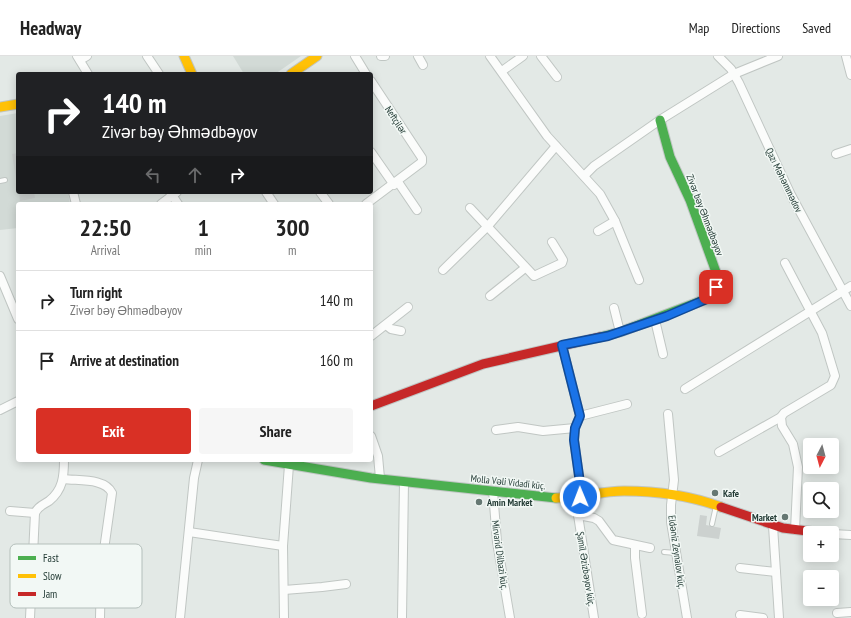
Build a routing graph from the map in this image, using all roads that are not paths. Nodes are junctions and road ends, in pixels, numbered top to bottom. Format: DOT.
graph roads {
  1 [pos="147,56"];
  2 [pos="184,56"];
  3 [pos="317,56"];
  4 [pos="355,56"];
  5 [pos="381,56"];
  6 [pos="385,56"];
  7 [pos="418,56"];
  8 [pos="490,56"];
  9 [pos="523,56"];
  10 [pos="541,56"];
  11 [pos="718,56"];
  12 [pos="778,56"];
  13 [pos="846,56"];
  14 [pos="81,57"];
  15 [pos="423,65"];
  16 [pos="502,71"];
  17 [pos="87,72"];
  18 [pos="157,72"];
  19 [pos="191,72"];
  20 [pos="295,72"];
  21 [pos="365,72"];
  22 [pos="734,74"];
  23 [pos="851,75"];
  24 [pos="557,77"];
  25 [pos="373,84"];
  26 [pos="16,104"];
  27 [pos="0,107"];
  28 [pos="660,120"];
  29 [pos="556,146"];
  30 [pos="851,149"];
  31 [pos="836,154"];
  32 [pos="373,158"];
  33 [pos="584,176"];
  34 [pos="5,180"];
  35 [pos="0,181"];
  36 [pos="396,183"];
  37 [pos="172,194"];
  38 [pos="163,202"];
  39 [pos="369,202"];
  40 [pos="470,208"];
  41 [pos="417,210"];
  42 [pos="615,221"];
  43 [pos="488,226"];
  44 [pos="598,231"];
  45 [pos="552,242"];
  46 [pos="785,263"];
  47 [pos="525,268"];
  48 [pos="443,270"];
  49 [pos="0,276"];
  50 [pos="638,280"];
  51 [pos="851,286"];
  52 [pos="843,292"];
  53 [pos="490,296"];
  54 [pos="408,306"];
  55 [pos="851,306"];
  56 [pos="614,308"];
  57 [pos="810,311"];
  58 [pos="16,314"];
  59 [pos="655,320"];
  60 [pos="386,325"];
  61 [pos="401,331"];
  62 [pos="620,332"];
  63 [pos="373,335"];
  64 [pos="562,345"];
  65 [pos="663,354"];
  66 [pos="685,389"];
  67 [pos="16,402"];
  68 [pos="627,404"];
  69 [pos="373,405"];
  70 [pos="0,410"];
  71 [pos="668,414"];
  72 [pos="580,416"];
  73 [pos="781,418"];
  74 [pos="575,428"];
  75 [pos="496,430"];
  76 [pos="373,442"];
  77 [pos="719,452"];
  78 [pos="64,462"];
  79 [pos="198,462"];
  80 [pos="283,463"];
  81 [pos="380,478"];
  82 [pos="64,479"];
  83 [pos="404,482"];
  84 [pos="493,492"];
  85 [pos="672,495"];
  86 [pos="580,497"];
  87 [pos="716,505"];
  88 [pos="10,511"];
  89 [pos="35,513"];
  90 [pos="578,515"];
  91 [pos="712,524"];
  92 [pos="773,526"];
  93 [pos="796,530"];
  94 [pos="803,531"];
  95 [pos="189,532"];
  96 [pos="839,534"];
  97 [pos="851,535"];
  98 [pos="34,544"];
  99 [pos="105,544"];
  100 [pos="283,546"];
  101 [pos="635,546"];
  102 [pos="650,548"];
  103 [pos="664,552"];
  104 [pos="676,553"];
  105 [pos="740,568"];
  106 [pos="776,572"];
  107 [pos="346,584"];
  108 [pos="284,590"];
  109 [pos="30,608"];
  110 [pos="100,608"];
  111 [pos="851,612"];
  112 [pos="837,613"];
  113 [pos="642,614"];
  114 [pos="740,615"];
  115 [pos="30,618"];
  116 [pos="100,618"];
  117 [pos="180,618"];
  118 [pos="284,618"];
  119 [pos="402,618"];
  120 [pos="510,618"];
  121 [pos="594,618"];
  122 [pos="687,618"];
  123 [pos="763,618"];
  124 [pos="779,618"];
  1 -- 18 [label="street"];
  2 -- 19 [label="street"];
  3 -- 20 [label="street"];
  4 -- 21 [label="street"];
  5 -- 6 [label="street"];
  7 -- 15 [label="street"];
  8 -- 16 [label="street"];
  9 -- 16 [label="street"];
  10 -- 24 [label="street"];
  11 -- 22 [label="street, Qazı Məhəmmədov"];
  12 -- 22 [label="street"];
  13 -- 23 [label="street"];
  14 -- 17 [label="street"];
  16 -- 29 [label="street"];
  22 -- 28 [label="street"];
  22 -- 52 [label="street, Qazı Məhəmmədov"];
  25 -- 36 [label="street, Neftçilər"];
  26 -- 27 [label="street"];
  28 -- 33 [label="street"];
  28 -- 59 [label="street, Zivər bəy Əhmədbəyov"];
  29 -- 33 [label="street"];
  29 -- 43 [label="street"];
  30 -- 31 [label="street"];
  32 -- 36 [label="street"];
  33 -- 42 [label="street"];
  34 -- 35 [label="lane"];
  36 -- 39 [label="street"];
  36 -- 41 [label="street"];
  37 -- 38 [label="street"];
  40 -- 43 [label="street"];
  42 -- 44 [label="street"];
  42 -- 50 [label="street"];
  43 -- 47 [label="street"];
  43 -- 48 [label="street"];
  45 -- 47 [label="street"];
  46 -- 57 [label="street"];
  47 -- 53 [label="street"];
  49 -- 58 [label="street"];
  51 -- 52 [label="street"];
  52 -- 55 [label="street, Qazı Məhəmmədov"];
  52 -- 57 [label="street"];
  54 -- 60 [label="street"];
  56 -- 62 [label="street"];
  57 -- 66 [label="street"];
  57 -- 73 [label="street"];
  59 -- 62 [label="street, Zivər bəy Əhmədbəyov"];
  59 -- 65 [label="street"];
  60 -- 61 [label="street"];
  60 -- 63 [label="street"];
  62 -- 64 [label="street, Zivər bəy Əhmədbəyov"];
  64 -- 69 [label="street, Zivər bəy Əhmədbəyov"];
  64 -- 72 [label="street"];
  67 -- 70 [label="street"];
  68 -- 72 [label="street"];
  71 -- 85 [label="street, Eldəniz Zeynalov küç."];
  72 -- 74 [label="street"];
  73 -- 77 [label="street"];
  73 -- 93 [label="street"];
  74 -- 75 [label="street"];
  74 -- 86 [label="street, Şamil Əzizbəyov küç."];
  76 -- 81 [label="street"];
  78 -- 82 [label="street"];
  79 -- 95 [label="street"];
  80 -- 81 [label="street, Molla Vəli Vidadi küç."];
  80 -- 100 [label="street"];
  81 -- 83 [label="street, Molla Vəli Vidadi küç."];
  82 -- 89 [label="street"];
  82 -- 99 [label="street"];
  83 -- 84 [label="street, Molla Vəli Vidadi küç."];
  83 -- 119 [label="street"];
  84 -- 86 [label="street, Molla Vəli Vidadi küç."];
  84 -- 120 [label="street, Mirvarid Dilbazi küç."];
  85 -- 86 [label="street, Molla Vəli Vidadi küç."];
  85 -- 87 [label="street, Molla Vəli Vidadi küç."];
  85 -- 104 [label="street, Eldəniz Zeynalov küç."];
  86 -- 90 [label="street, Şamil Əzizbəyov küç."];
  87 -- 91 [label="lane"];
  87 -- 92 [label="street, Molla Vəli Vidadi küç."];
  88 -- 89 [label="street"];
  89 -- 98 [label="street"];
  90 -- 101 [label="street"];
  90 -- 121 [label="street, Şamil Əzizbəyov küç."];
  92 -- 93 [label="street, Molla Vəli Vidadi küç."];
  92 -- 106 [label="street"];
  93 -- 94 [label="street, Molla Vəli Vidadi küç."];
  95 -- 100 [label="street"];
  95 -- 117 [label="street"];
  96 -- 97 [label="street"];
  100 -- 108 [label="street"];
  101 -- 102 [label="street"];
  101 -- 113 [label="street"];
  103 -- 104 [label="lane"];
  104 -- 122 [label="street, Eldəniz Zeynalov küç."];
  105 -- 106 [label="street"];
  106 -- 124 [label="street"];
  107 -- 108 [label="street"];
  108 -- 118 [label="street"];
  109 -- 115 [label="street"];
  110 -- 116 [label="street"];
  111 -- 112 [label="street"];
  114 -- 123 [label="street"];
}
